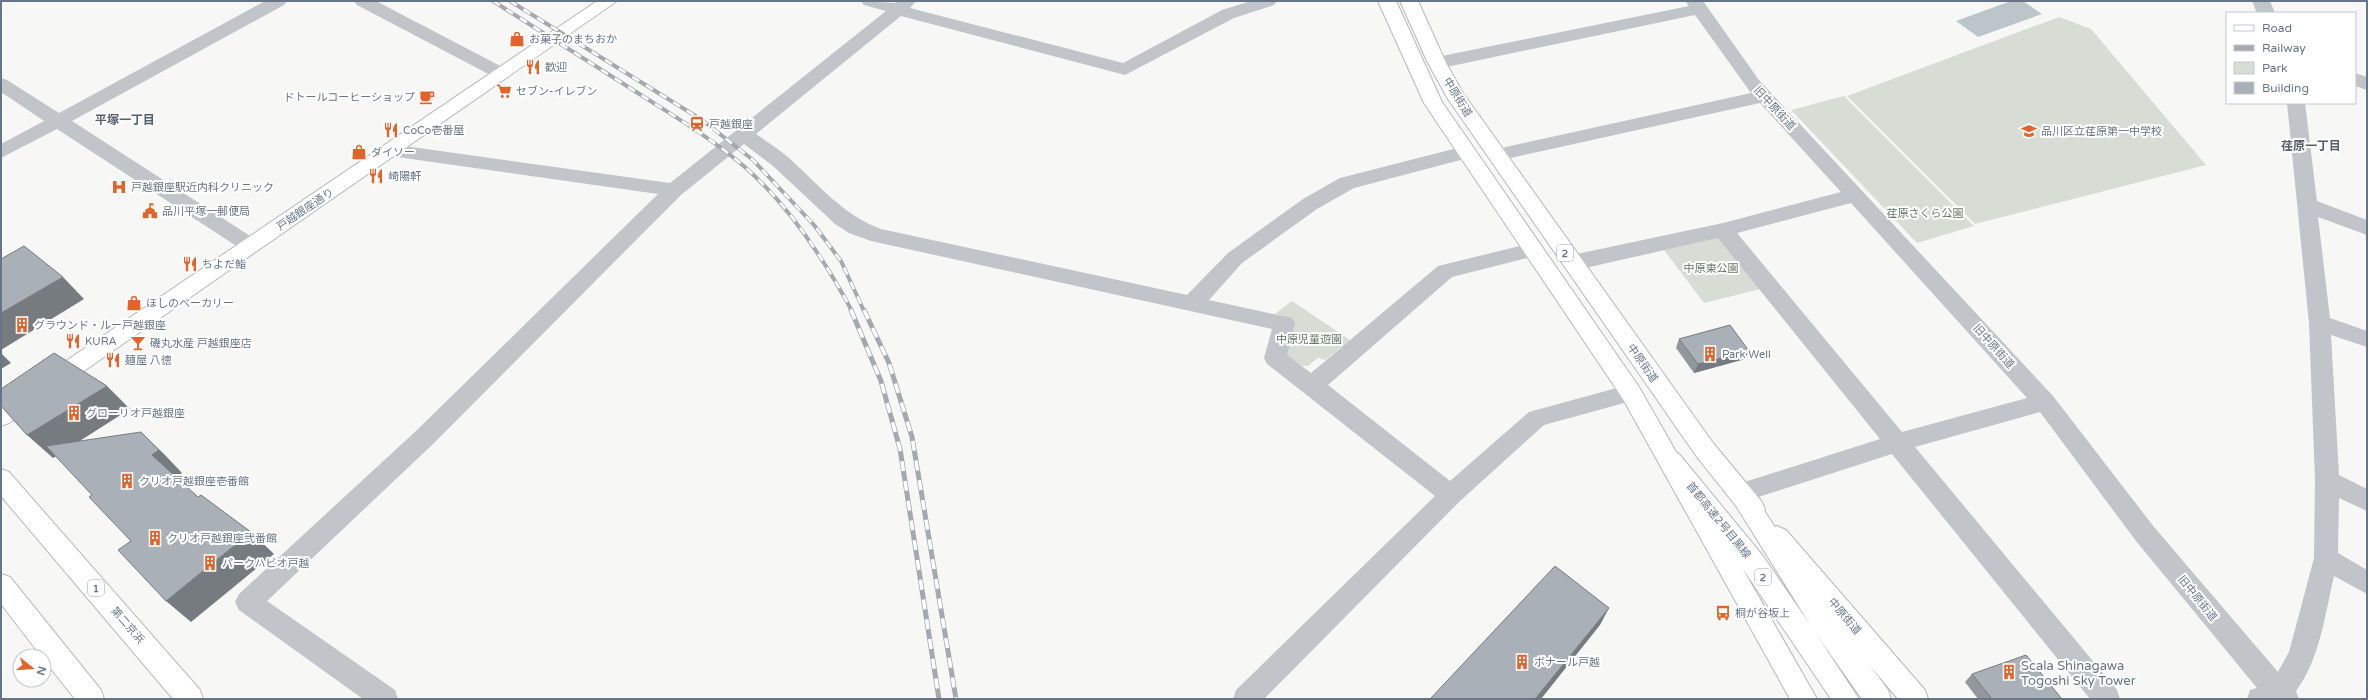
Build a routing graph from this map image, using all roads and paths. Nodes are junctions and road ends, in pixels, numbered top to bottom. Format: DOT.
graph roads {
  1 [pos="278,1"];
  2 [pos="363,1"];
  3 [pos="608,1"];
  4 [pos="870,1"];
  5 [pos="1268,1"];
  6 [pos="1387,1"];
  7 [pos="1409,1"];
  8 [pos="2261,1"];
  9 [pos="1697,5"];
  10 [pos="903,6"];
  11 [pos="2266,12"];
  12 [pos="1437,63"];
  13 [pos="502,74"];
  14 [pos="2356,79"];
  15 [pos="1,84"];
  16 [pos="2367,84"];
  17 [pos="1763,96"];
  18 [pos="2296,104"];
  19 [pos="59,121"];
  20 [pos="744,134"];
  21 [pos="390,150"];
  22 [pos="1,152"];
  23 [pos="1465,152"];
  24 [pos="1497,155"];
  25 [pos="674,190"];
  26 [pos="1856,195"];
  27 [pos="2308,206"];
  28 [pos="2367,228"];
  29 [pos="1724,230"];
  30 [pos="251,246"];
  31 [pos="1532,250"];
  32 [pos="1572,263"];
  33 [pos="1191,305"];
  34 [pos="2320,323"];
  35 [pos="2367,339"];
  36 [pos="1312,385"];
  37 [pos="1630,393"];
  38 [pos="2045,402"];
  39 [pos="1,417"];
  40 [pos="1897,443"];
  41 [pos="1671,461"];
  42 [pos="1,479"];
  43 [pos="2327,480"];
  44 [pos="1740,493"];
  45 [pos="1451,495"];
  46 [pos="2367,501"];
  47 [pos="2326,558"];
  48 [pos="2367,583"];
  49 [pos="1,585"];
  50 [pos="2275,697"];
  51 [pos="91,699"];
  52 [pos="190,699"];
  53 [pos="385,699"];
  54 [pos="1246,699"];
  55 [pos="1804,699"];
  56 [pos="1846,699"];
  57 [pos="1878,699"];
  58 [pos="1915,699"];
  59 [pos="2107,699"];
  1 -- 19 [label="street"];
  2 -- 13 [label="street"];
  3 -- 13 [label="main road, 戸越銀座通り"];
  4 -- 10 [label="street"];
  5 -- 10 [label="street"];
  6 -- 23 [label="main road, 中原街道 / 2"];
  7 -- 12 [label="main road, 中原街道 / 2"];
  8 -- 11 [label="street"];
  9 -- 12 [label="street"];
  9 -- 17 [label="street, 旧中原街道"];
  10 -- 20 [label="street"];
  12 -- 24 [label="main road, 中原街道 / 2"];
  13 -- 21 [label="main road, 戸越銀座通り"];
  14 -- 16 [label="street"];
  15 -- 19 [label="street"];
  17 -- 24 [label="street"];
  17 -- 26 [label="street, 旧中原街道"];
  18 -- 27 [label="street"];
  19 -- 22 [label="street"];
  19 -- 30 [label="street"];
  20 -- 25 [label="street"];
  20 -- 33 [label="street"];
  21 -- 25 [label="street"];
  21 -- 30 [label="main road, 戸越銀座通り"];
  23 -- 31 [label="main road, 中原街道 / 2"];
  23 -- 33 [label="street"];
  24 -- 32 [label="main road, 中原街道 / 2"];
  25 -- 53 [label="street"];
  26 -- 29 [label="street"];
  26 -- 38 [label="street, 旧中原街道"];
  27 -- 28 [label="street"];
  27 -- 34 [label="street"];
  29 -- 32 [label="street"];
  29 -- 40 [label="street"];
  30 -- 39 [label="main road, 戸越銀座通り"];
  31 -- 36 [label="street"];
  31 -- 37 [label="main road, 中原街道 / 2"];
  32 -- 44 [label="main road, 中原街道 / 2"];
  33 -- 36 [label="street"];
  34 -- 35 [label="street"];
  34 -- 43 [label="street"];
  36 -- 45 [label="street"];
  37 -- 41 [label="main road, 中原街道 / 2"];
  37 -- 45 [label="street"];
  38 -- 40 [label="street"];
  38 -- 50 [label="street, 旧中原街道"];
  40 -- 44 [label="street"];
  40 -- 59 [label="street"];
  41 -- 55 [label="main road, 中原街道 / 2"];
  41 -- 56 [label="main road, 首都高速2号目黒線 / 2"];
  42 -- 52 [label="main road, 第二京浜 / 1"];
  43 -- 46 [label="street"];
  43 -- 47 [label="street"];
  44 -- 57 [label="main road, 2"];
  44 -- 58 [label="main road, 中原街道 / 2"];
  45 -- 54 [label="street"];
  47 -- 48 [label="street"];
  47 -- 50 [label="street"];
  49 -- 51 [label="main road"];
}
